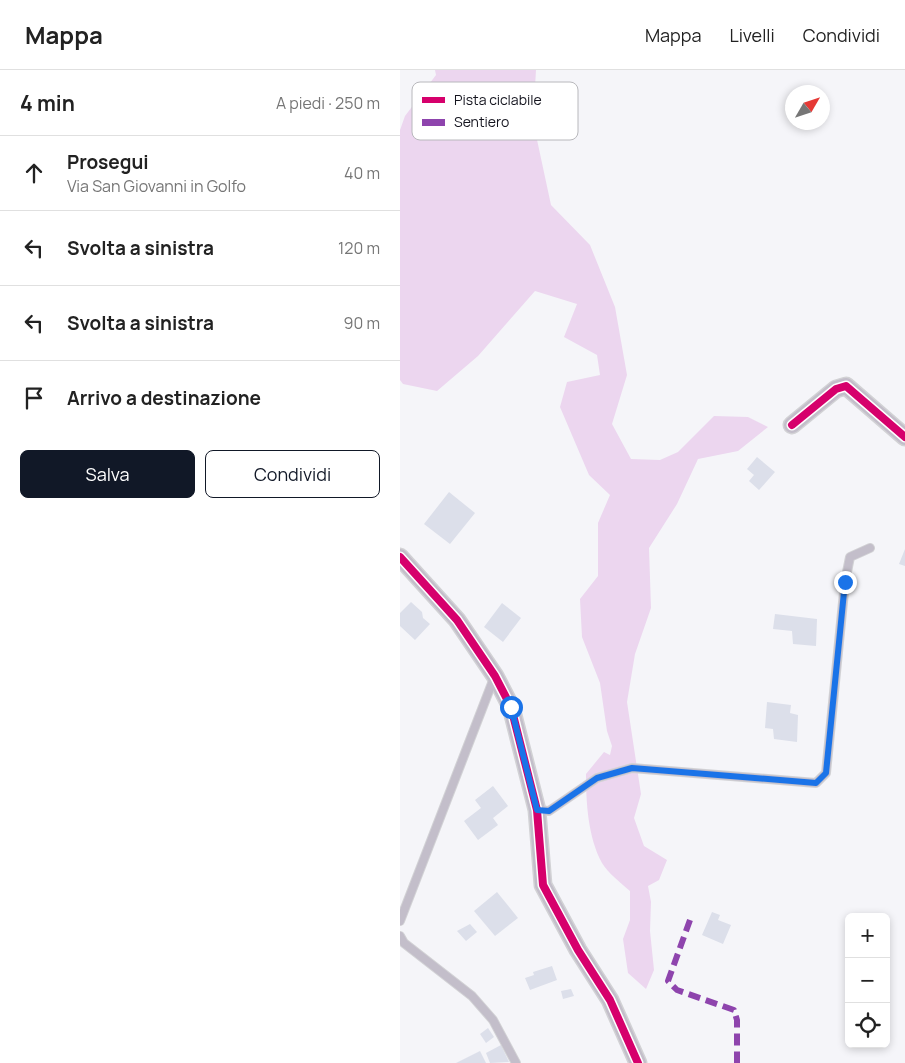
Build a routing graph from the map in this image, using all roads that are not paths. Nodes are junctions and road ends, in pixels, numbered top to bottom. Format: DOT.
graph roads {
  1 [pos="792,425"];
  2 [pos="905,437"];
  3 [pos="870,548"];
  4 [pos="400,557"];
  5 [pos="495,676"];
  6 [pos="537,810"];
  7 [pos="400,921"];
  8 [pos="400,936"];
  9 [pos="516,1063"];
  10 [pos="638,1063"];
  1 -- 2 [label="street"];
  3 -- 6 [label="lane"];
  4 -- 5 [label="street"];
  5 -- 6 [label="street"];
  5 -- 7 [label="lane"];
  6 -- 10 [label="street"];
  8 -- 9 [label="lane"];
}
